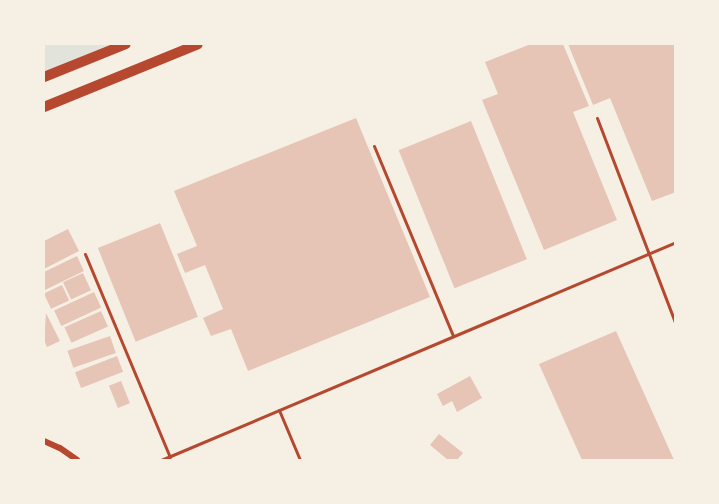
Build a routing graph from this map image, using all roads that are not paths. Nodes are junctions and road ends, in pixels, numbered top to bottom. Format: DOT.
graph roads {
  1 [pos="126,44"];
  2 [pos="198,44"];
  3 [pos="44,77"];
  4 [pos="44,106"];
  5 [pos="597,118"];
  6 [pos="374,146"];
  7 [pos="675,242"];
  8 [pos="85,254"];
  9 [pos="647,254"];
  10 [pos="675,325"];
  11 [pos="453,336"];
  12 [pos="279,410"];
  13 [pos="44,441"];
  14 [pos="170,456"];
  15 [pos="77,460"];
  16 [pos="160,460"];
  17 [pos="300,460"];
  1 -- 3 [label="highway"];
  2 -- 4 [label="highway"];
  5 -- 9 [label="lane"];
  6 -- 11 [label="lane"];
  7 -- 9 [label="lane"];
  8 -- 14 [label="lane"];
  9 -- 10 [label="lane"];
  9 -- 11 [label="lane"];
  11 -- 12 [label="lane"];
  12 -- 14 [label="lane"];
  12 -- 17 [label="lane"];
  13 -- 15 [label="street"];
  14 -- 16 [label="lane"];
}
